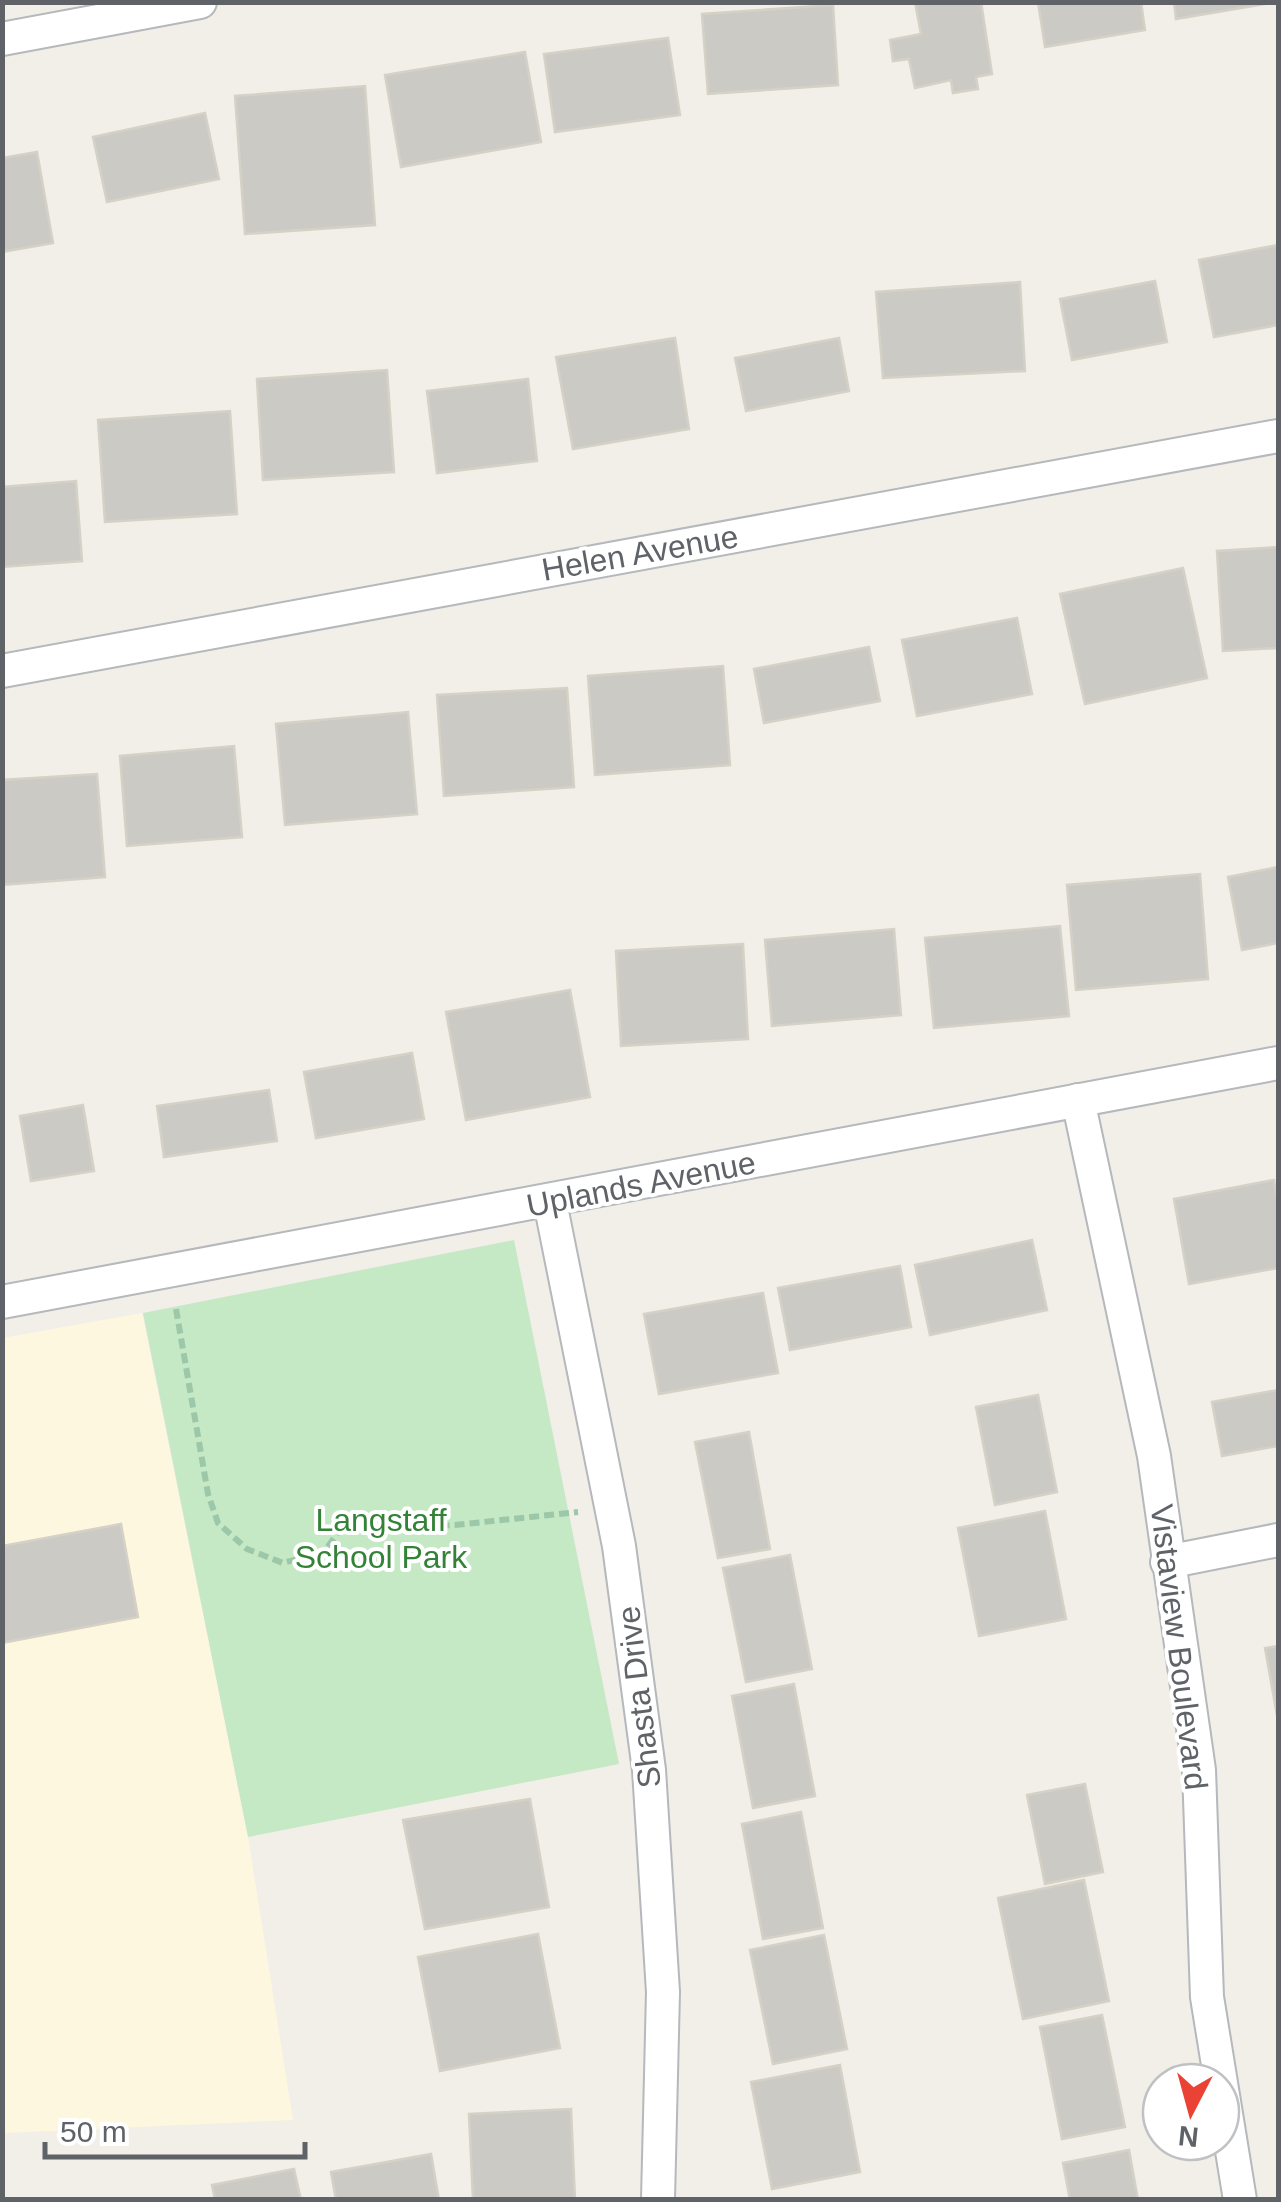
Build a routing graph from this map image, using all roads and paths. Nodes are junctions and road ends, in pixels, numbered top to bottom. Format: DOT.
graph roads {
  1 [pos="200,2"];
  2 [pos="84,13"];
  3 [pos="2,39"];
  4 [pos="1278,436"];
  5 [pos="2,671"];
  6 [pos="1278,1063"];
  7 [pos="1078,1100"];
  8 [pos="550,1202"];
  9 [pos="2,1302"];
  10 [pos="176,1309"];
  11 [pos="609,1509"];
  12 [pos="1278,1540"];
  13 [pos="1167,1562"];
  14 [pos="658,2200"];
  15 [pos="1240,2200"];
  1 -- 2 [label="street"];
  2 -- 3 [label="street"];
  4 -- 5 [label="street, Helen Avenue"];
  6 -- 7 [label="street, Uplands Avenue"];
  7 -- 8 [label="street, Uplands Avenue"];
  7 -- 13 [label="street, Vistaview Boulevard"];
  8 -- 9 [label="street, Uplands Avenue"];
  8 -- 11 [label="street, Shasta Drive"];
  10 -- 11 [label="path"];
  11 -- 14 [label="street, Shasta Drive"];
  12 -- 13 [label="street"];
  13 -- 15 [label="street, Vistaview Boulevard"];
}
